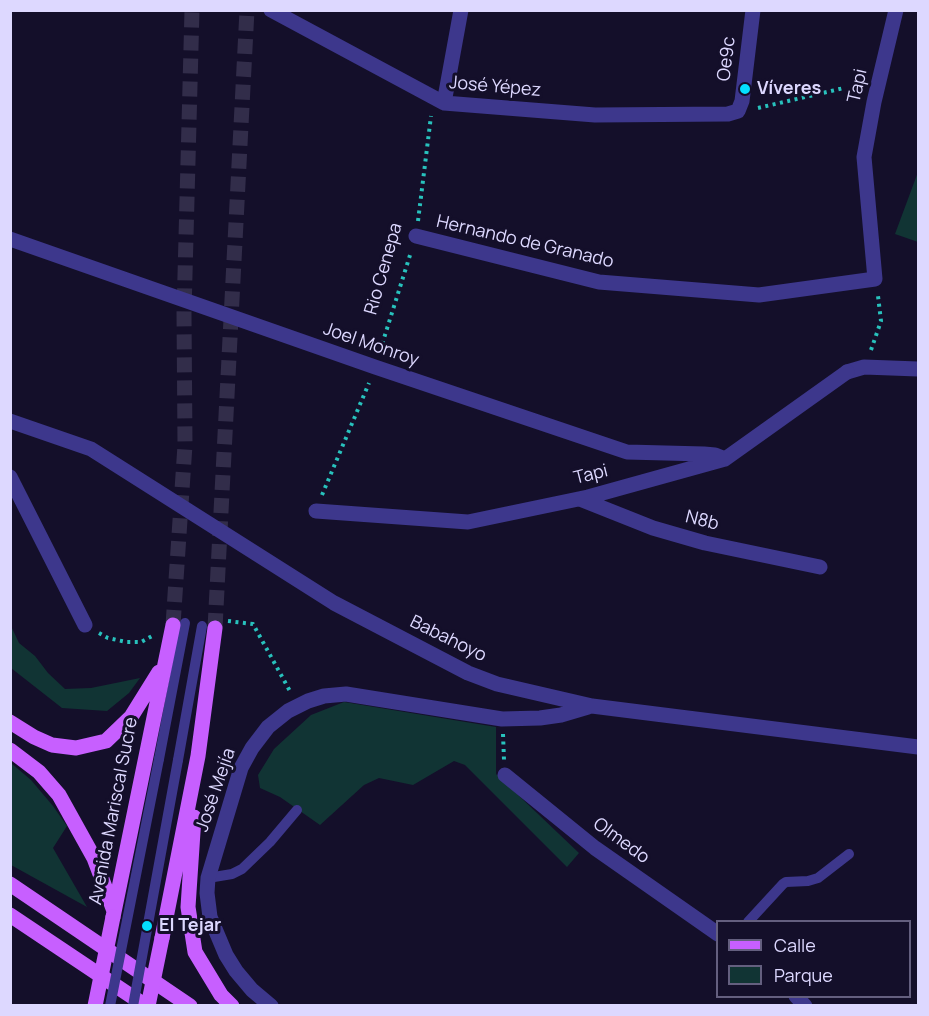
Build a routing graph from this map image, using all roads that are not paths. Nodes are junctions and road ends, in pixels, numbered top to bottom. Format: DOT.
graph roads {
  1 [pos="271,10"];
  2 [pos="461,10"];
  3 [pos="753,10"];
  4 [pos="896,10"];
  5 [pos="438,106"];
  6 [pos="743,111"];
  7 [pos="416,236"];
  8 [pos="10,239"];
  9 [pos="876,279"];
  10 [pos="918,369"];
  11 [pos="10,420"];
  12 [pos="725,459"];
  13 [pos="10,477"];
  14 [pos="580,499"];
  15 [pos="318,505"];
  16 [pos="820,567"];
  17 [pos="179,624"];
  18 [pos="85,625"];
  19 [pos="208,627"];
  20 [pos="164,665"];
  21 [pos="592,706"];
  22 [pos="10,722"];
  23 [pos="918,747"];
  24 [pos="10,750"];
  25 [pos="198,756"];
  26 [pos="505,776"];
  27 [pos="297,810"];
  28 [pos="849,854"];
  29 [pos="208,878"];
  30 [pos="10,884"];
  31 [pos="113,914"];
  32 [pos="10,915"];
  33 [pos="749,920"];
  34 [pos="716,933"];
  35 [pos="95,1005"];
  36 [pos="110,1005"];
  37 [pos="134,1005"];
  38 [pos="147,1005"];
  39 [pos="190,1005"];
  40 [pos="232,1005"];
  41 [pos="271,1005"];
  1 -- 5 [label="street, José Yépez"];
  2 -- 5 [label="street"];
  3 -- 6 [label="street, Oe9c"];
  4 -- 9 [label="street, Tapi"];
  5 -- 6 [label="street, José Yépez"];
  7 -- 9 [label="street, Hernando de Granado"];
  8 -- 12 [label="street, Joel Monroy"];
  10 -- 12 [label="street, Tapi"];
  11 -- 21 [label="street, Babahoyo"];
  12 -- 14 [label="street, Tapi"];
  13 -- 18 [label="street"];
  14 -- 15 [label="street, Tapi"];
  14 -- 16 [label="street, N8b"];
  17 -- 20 [label="main road, Avenida Mariscal Sucre"];
  17 -- 36 [label="lane, bridge"];
  19 -- 25 [label="main road"];
  19 -- 37 [label="lane, bridge"];
  20 -- 22 [label="main road"];
  20 -- 31 [label="main road, Avenida Mariscal Sucre"];
  21 -- 23 [label="street, Babahoyo"];
  21 -- 29 [label="street, José Mejía"];
  24 -- 31 [label="main road"];
  25 -- 38 [label="main road, bridge"];
  25 -- 40 [label="main road"];
  26 -- 34 [label="street, Olmedo"];
  27 -- 29 [label="lane"];
  28 -- 33 [label="lane"];
  29 -- 41 [label="street, José Mejía"];
  30 -- 39 [label="main road"];
  31 -- 35 [label="main road, Avenida Mariscal Sucre, bridge"];
  32 -- 38 [label="main road"];
}
